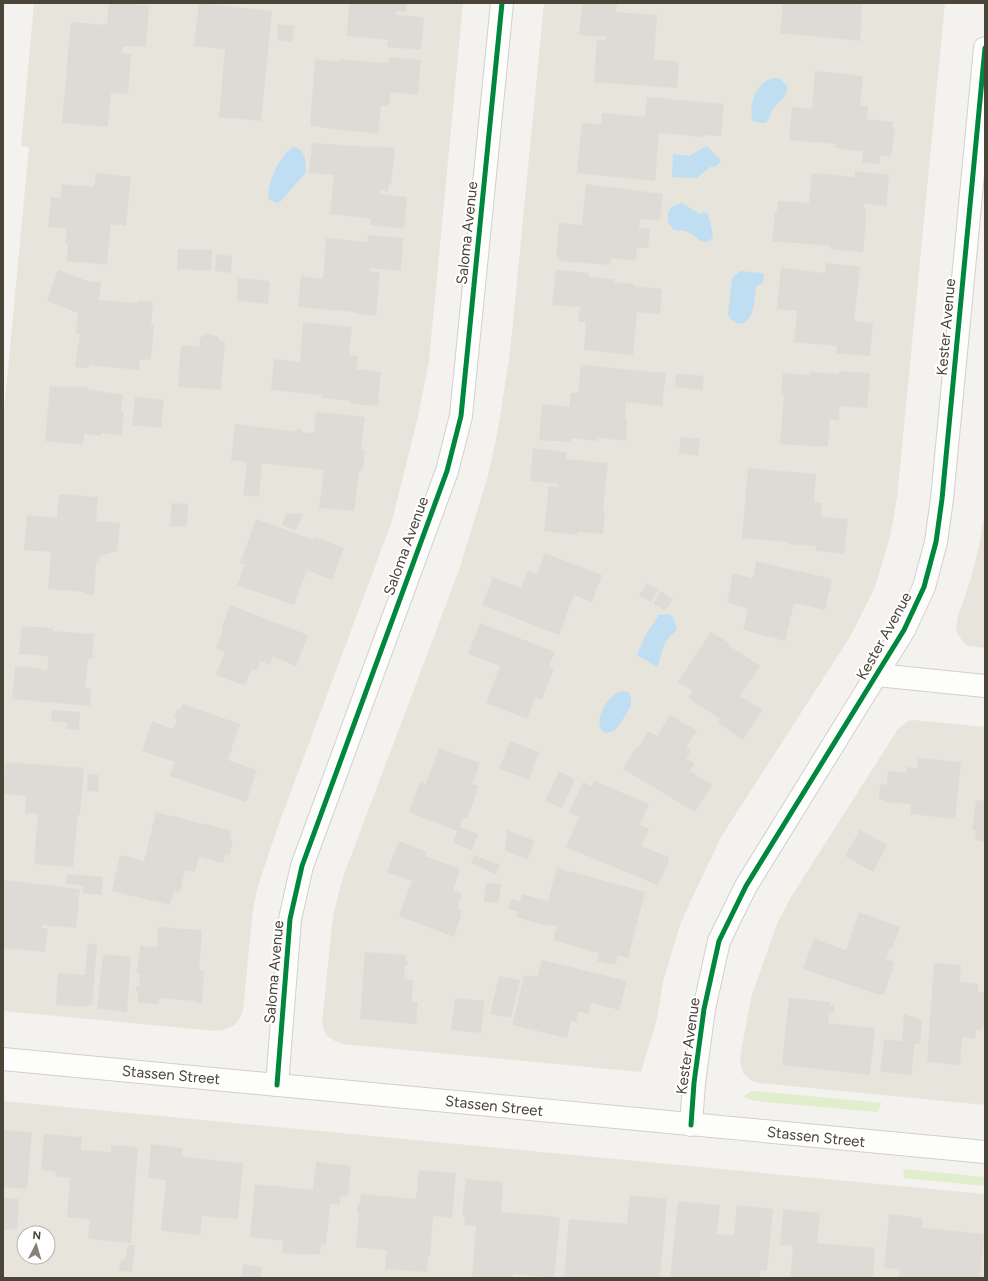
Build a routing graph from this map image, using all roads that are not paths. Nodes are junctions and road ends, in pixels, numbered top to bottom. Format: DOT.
graph roads {
  1 [pos="502,3"];
  2 [pos="985,48"];
  3 [pos="877,675"];
  4 [pos="985,686"];
  5 [pos="3,1059"];
  6 [pos="277,1085"];
  7 [pos="691,1125"];
  8 [pos="985,1152"];
  1 -- 6 [label="street, Saloma Avenue"];
  2 -- 3 [label="street, Kester Avenue"];
  3 -- 4 [label="street"];
  3 -- 7 [label="street, Kester Avenue"];
  5 -- 6 [label="street, Stassen Street"];
  6 -- 7 [label="street, Stassen Street"];
  7 -- 8 [label="street, Stassen Street"];
}
